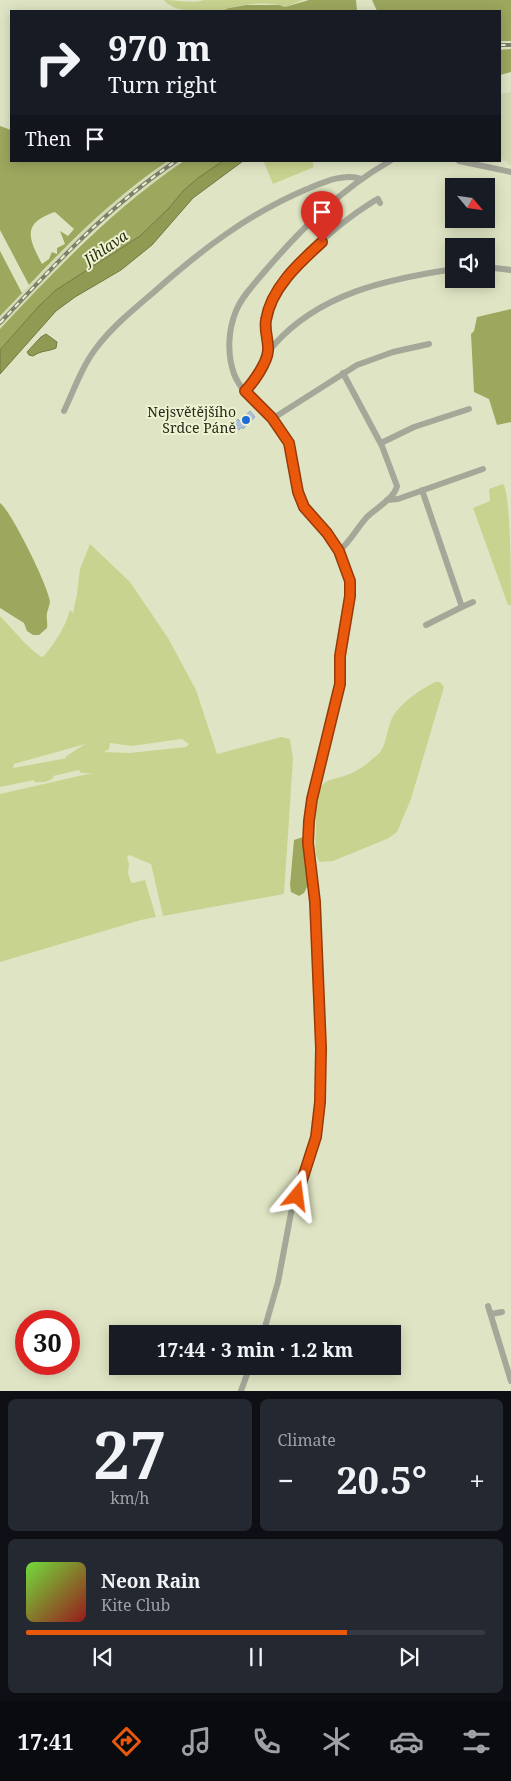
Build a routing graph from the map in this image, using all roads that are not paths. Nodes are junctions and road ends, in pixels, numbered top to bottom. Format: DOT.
graph roads {
  1 [pos="388,162"];
  2 [pos="464,162"];
  3 [pos="511,172"];
  4 [pos="362,179"];
  5 [pos="380,203"];
  6 [pos="495,268"];
  7 [pos="511,270"];
  8 [pos="445,271"];
  9 [pos="429,344"];
  10 [pos="268,352"];
  11 [pos="343,373"];
  12 [pos="245,391"];
  13 [pos="469,409"];
  14 [pos="64,411"];
  15 [pos="272,418"];
  16 [pos="381,443"];
  17 [pos="484,469"];
  18 [pos="422,490"];
  19 [pos="387,500"];
  20 [pos="339,551"];
  21 [pos="472,602"];
  22 [pos="462,607"];
  23 [pos="426,626"];
  24 [pos="488,1306"];
  25 [pos="502,1312"];
  26 [pos="491,1314"];
  27 [pos="266,1325"];
  28 [pos="247,1375"];
  29 [pos="511,1381"];
  30 [pos="241,1391"];
  1 -- 4 [label="street"];
  2 -- 3 [label="street"];
  4 -- 12 [label="street"];
  4 -- 14 [label="street"];
  5 -- 10 [label="street"];
  6 -- 7 [label="street"];
  8 -- 10 [label="street"];
  9 -- 11 [label="street"];
  10 -- 12 [label="street"];
  11 -- 15 [label="street"];
  11 -- 16 [label="street"];
  12 -- 15 [label="street"];
  13 -- 16 [label="street"];
  15 -- 20 [label="street"];
  16 -- 19 [label="street"];
  17 -- 18 [label="street"];
  18 -- 19 [label="street"];
  18 -- 22 [label="street"];
  19 -- 20 [label="street"];
  20 -- 27 [label="street"];
  21 -- 22 [label="street"];
  22 -- 23 [label="street"];
  24 -- 26 [label="street"];
  25 -- 26 [label="street"];
  26 -- 29 [label="street"];
  28 -- 30 [label="street"];
}
